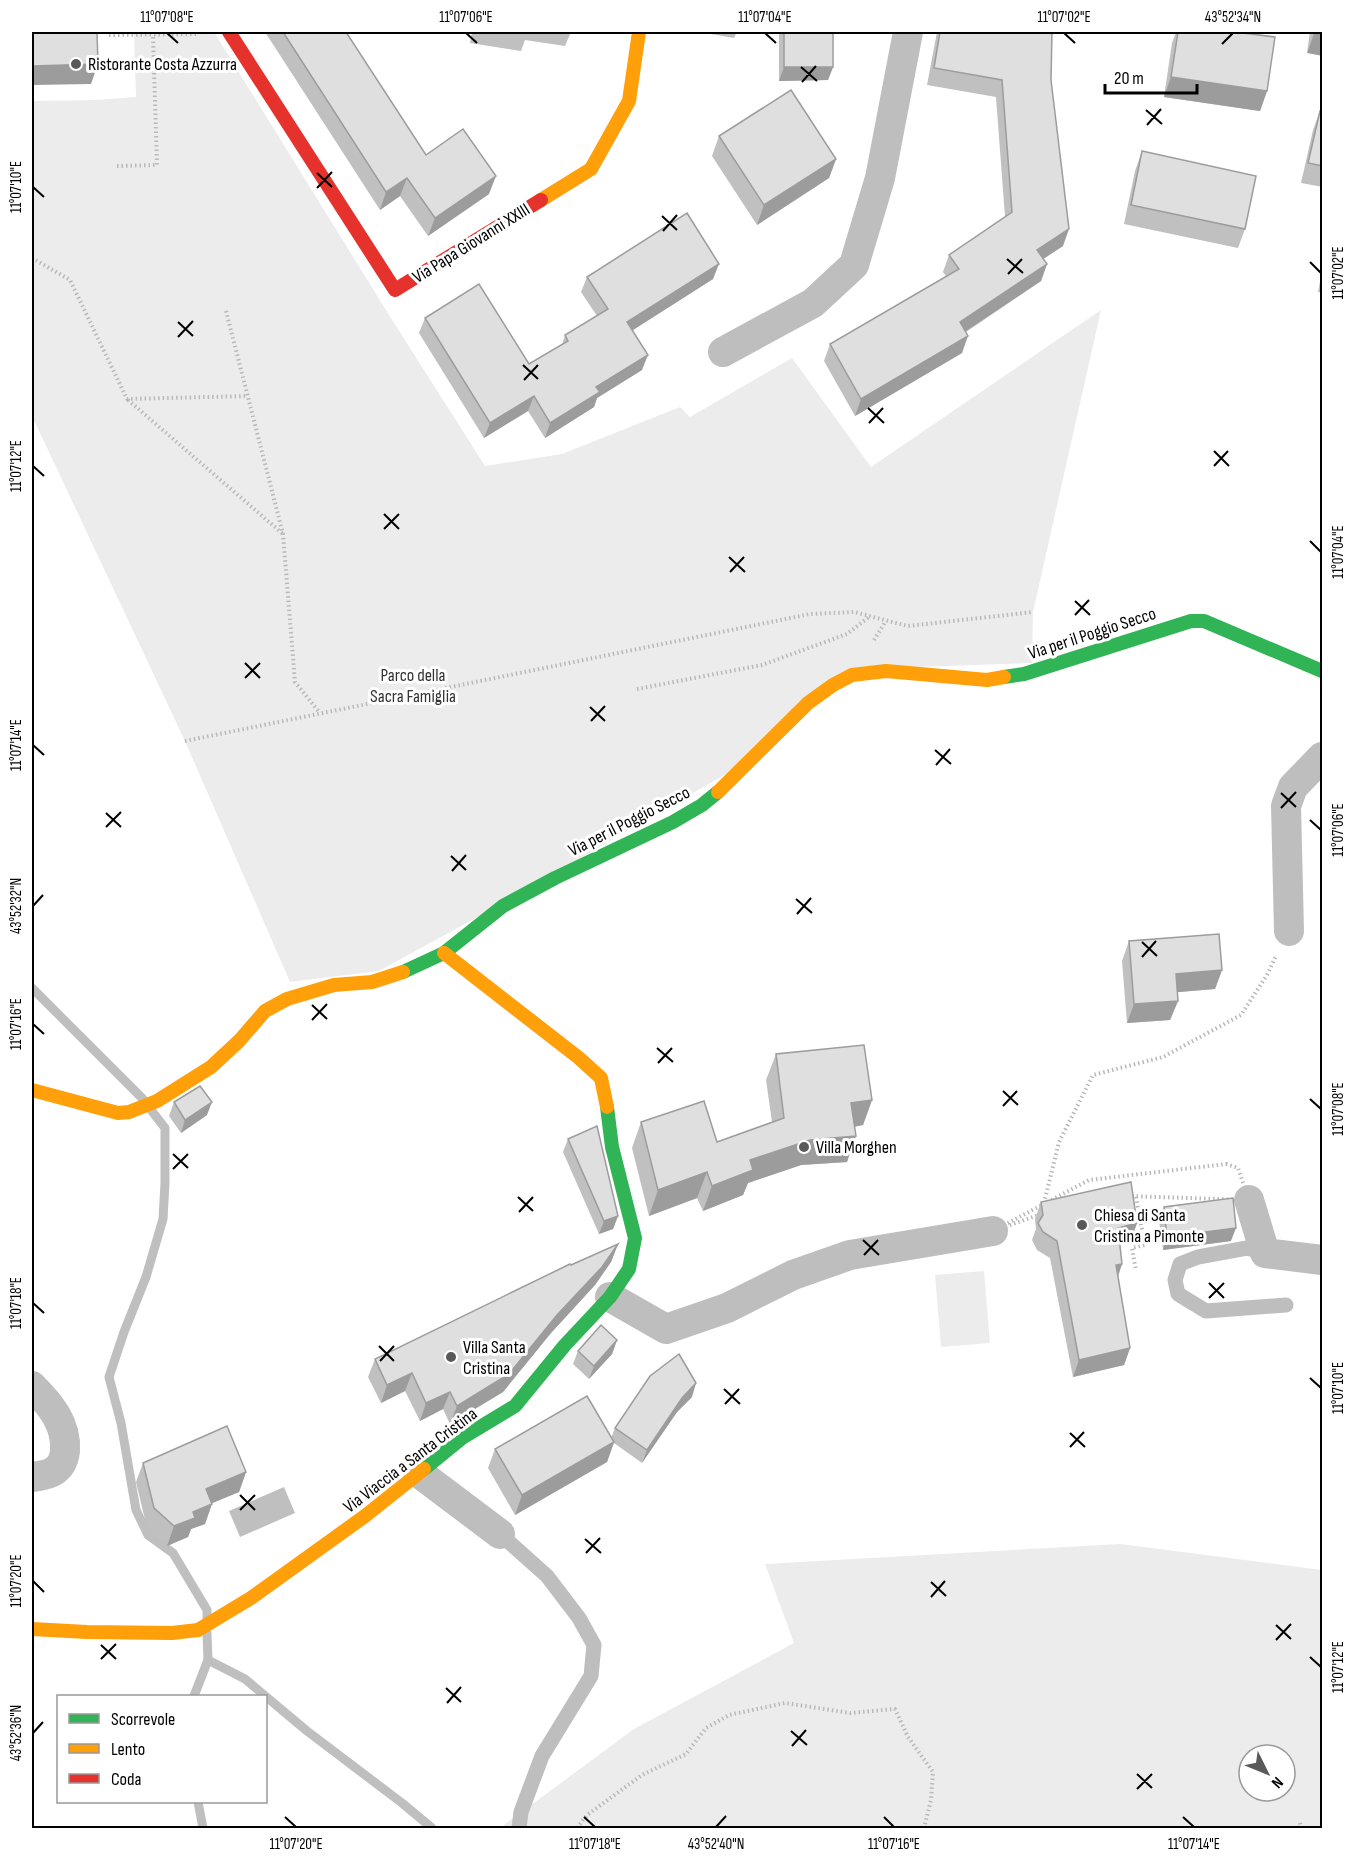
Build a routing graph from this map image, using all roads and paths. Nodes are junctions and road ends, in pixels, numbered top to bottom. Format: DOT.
graph roads {
  1 [pos="229,32"];
  2 [pos="639,32"];
  3 [pos="908,32"];
  4 [pos="201,33"];
  5 [pos="153,34"];
  6 [pos="109,35"];
  7 [pos="117,166"];
  8 [pos="32,258"];
  9 [pos="226,311"];
  10 [pos="723,352"];
  11 [pos="248,396"];
  12 [pos="128,399"];
  13 [pos="283,534"];
  14 [pos="1033,612"];
  15 [pos="870,616"];
  16 [pos="1323,671"];
  17 [pos="637,689"];
  18 [pos="320,713"];
  19 [pos="185,741"];
  20 [pos="1323,757"];
  21 [pos="1289,931"];
  22 [pos="444,953"];
  23 [pos="32,1090"];
  24 [pos="1136,1197"];
  25 [pos="1249,1200"];
  26 [pos="993,1232"];
  27 [pos="1265,1253"];
  28 [pos="1323,1260"];
  29 [pos="1136,1271"];
  30 [pos="610,1297"];
  31 [pos="1286,1305"];
  32 [pos="32,1386"];
  33 [pos="418,1473"];
  34 [pos="32,1477"];
  35 [pos="500,1534"];
  36 [pos="32,1629"];
  37 [pos="519,1828"];
  38 [pos="577,1828"];
  39 [pos="924,1828"];
  1 -- 2 [label="street, Via Papa Giovanni XXIII"];
  3 -- 10 [label="street"];
  4 -- 5 [label="path"];
  5 -- 6 [label="path"];
  5 -- 7 [label="path"];
  8 -- 12 [label="path"];
  9 -- 11 [label="path"];
  11 -- 12 [label="path"];
  11 -- 13 [label="path"];
  12 -- 13 [label="path"];
  13 -- 18 [label="path"];
  14 -- 15 [label="path"];
  15 -- 17 [label="path"];
  15 -- 18 [label="path"];
  16 -- 22 [label="street, Via per il Poggio Secco"];
  18 -- 19 [label="path"];
  20 -- 21 [label="street"];
  21 -- 25 [label="path"];
  22 -- 23 [label="street, Via per il Poggio Secco"];
  22 -- 30 [label="street, Via Viaccia a Santa Cristina"];
  24 -- 25 [label="path"];
  24 -- 26 [label="path"];
  24 -- 29 [label="path"];
  25 -- 27 [label="street"];
  26 -- 30 [label="street"];
  27 -- 28 [label="street"];
  27 -- 31 [label="lane"];
  30 -- 33 [label="street, Via Viaccia a Santa Cristina"];
  32 -- 34 [label="street"];
  33 -- 35 [label="street"];
  33 -- 36 [label="street, Via Viaccia a Santa Cristina"];
  35 -- 37 [label="lane"];
  38 -- 39 [label="path"];
}
